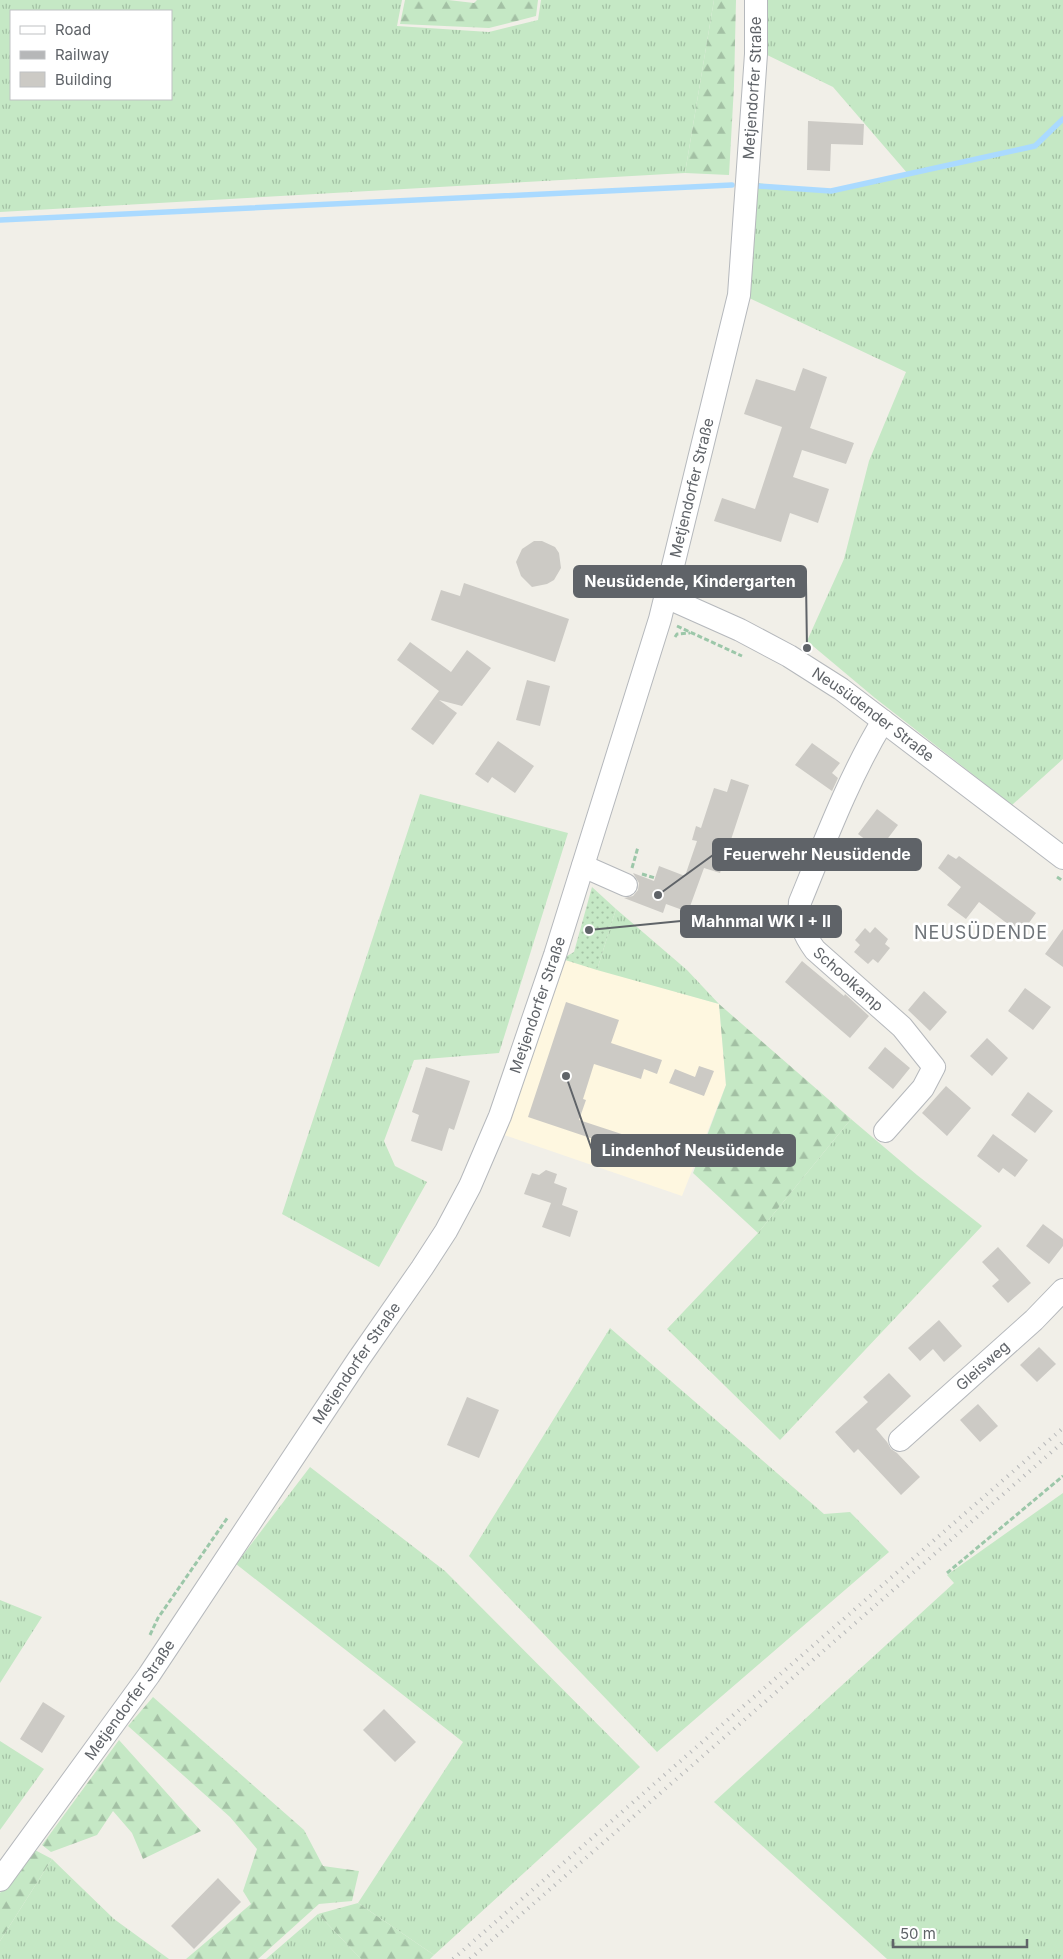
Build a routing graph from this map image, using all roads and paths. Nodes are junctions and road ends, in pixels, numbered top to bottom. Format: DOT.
graph roads {
  1 [pos="756,0"];
  2 [pos="666,597"];
  3 [pos="660,619"];
  4 [pos="745,657"];
  5 [pos="883,720"];
  6 [pos="1063,858"];
  7 [pos="583,866"];
  8 [pos="626,885"];
  9 [pos="885,1131"];
  10 [pos="1063,1290"];
  11 [pos="900,1440"];
  12 [pos="1063,1476"];
  13 [pos="233,1510"];
  14 [pos="947,1573"];
  15 [pos="146,1643"];
  16 [pos="0,1880"];
  1 -- 2 [label="street, Metjendorfer Straße"];
  2 -- 3 [label="street, Metjendorfer Straße"];
  2 -- 5 [label="street, Neusüdender Straße"];
  3 -- 4 [label="path"];
  3 -- 7 [label="street, Metjendorfer Straße"];
  5 -- 6 [label="street, Neusüdender Straße"];
  5 -- 9 [label="street, Schoolkamp"];
  7 -- 8 [label="street"];
  7 -- 16 [label="street, Metjendorfer Straße"];
  10 -- 11 [label="street, Gleisweg"];
  12 -- 14 [label="path"];
  13 -- 15 [label="path"];
}
